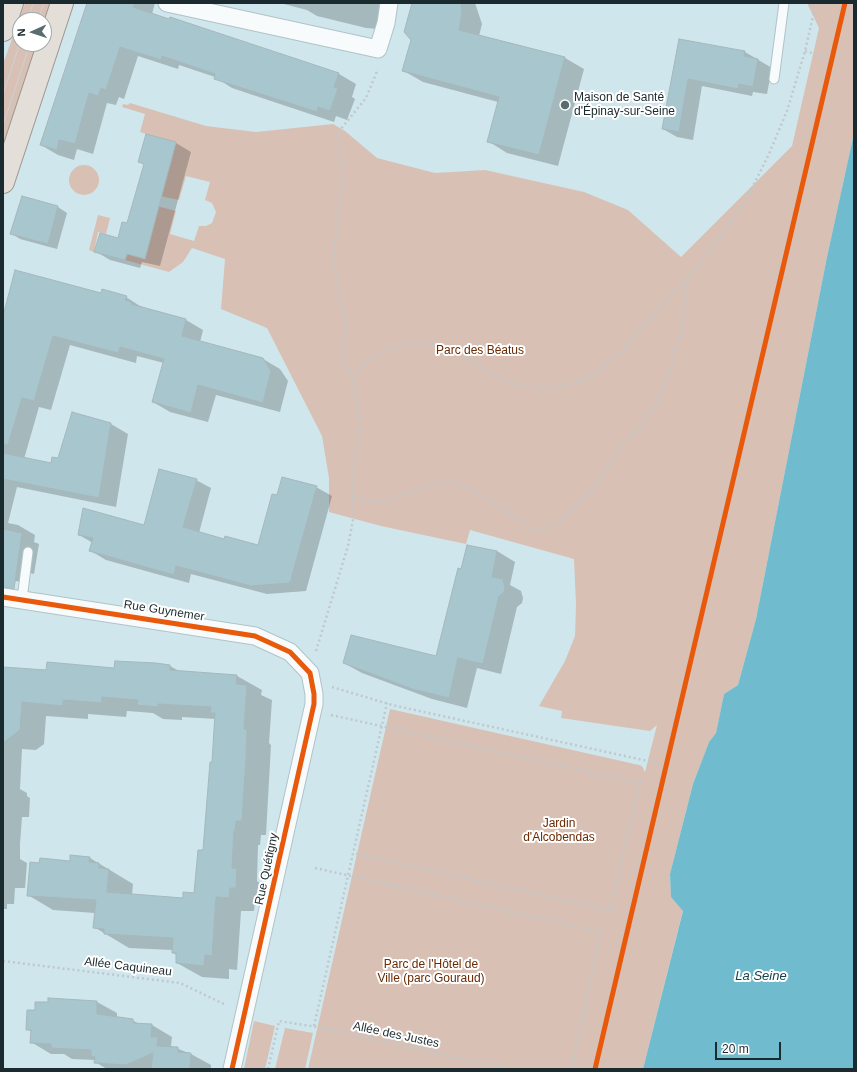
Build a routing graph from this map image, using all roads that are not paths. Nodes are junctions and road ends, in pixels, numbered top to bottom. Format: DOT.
graph roads {
  1 [pos="12,3"];
  2 [pos="62,3"];
  3 [pos="167,3"];
  4 [pos="389,3"];
  5 [pos="784,3"];
  6 [pos="3,30"];
  7 [pos="774,79"];
  8 [pos="3,182"];
  9 [pos="28,552"];
  10 [pos="3,597"];
  11 [pos="22,599"];
  12 [pos="310,677"];
  13 [pos="232,1069"];
  1 -- 6 [label="main road"];
  2 -- 8 [label="main road"];
  3 -- 4 [label="street"];
  5 -- 7 [label="lane"];
  9 -- 11 [label="lane"];
  10 -- 11 [label="street, Rue Guynemer"];
  11 -- 12 [label="street, Rue Guynemer"];
  12 -- 13 [label="street, Rue Quétigny"];
}
